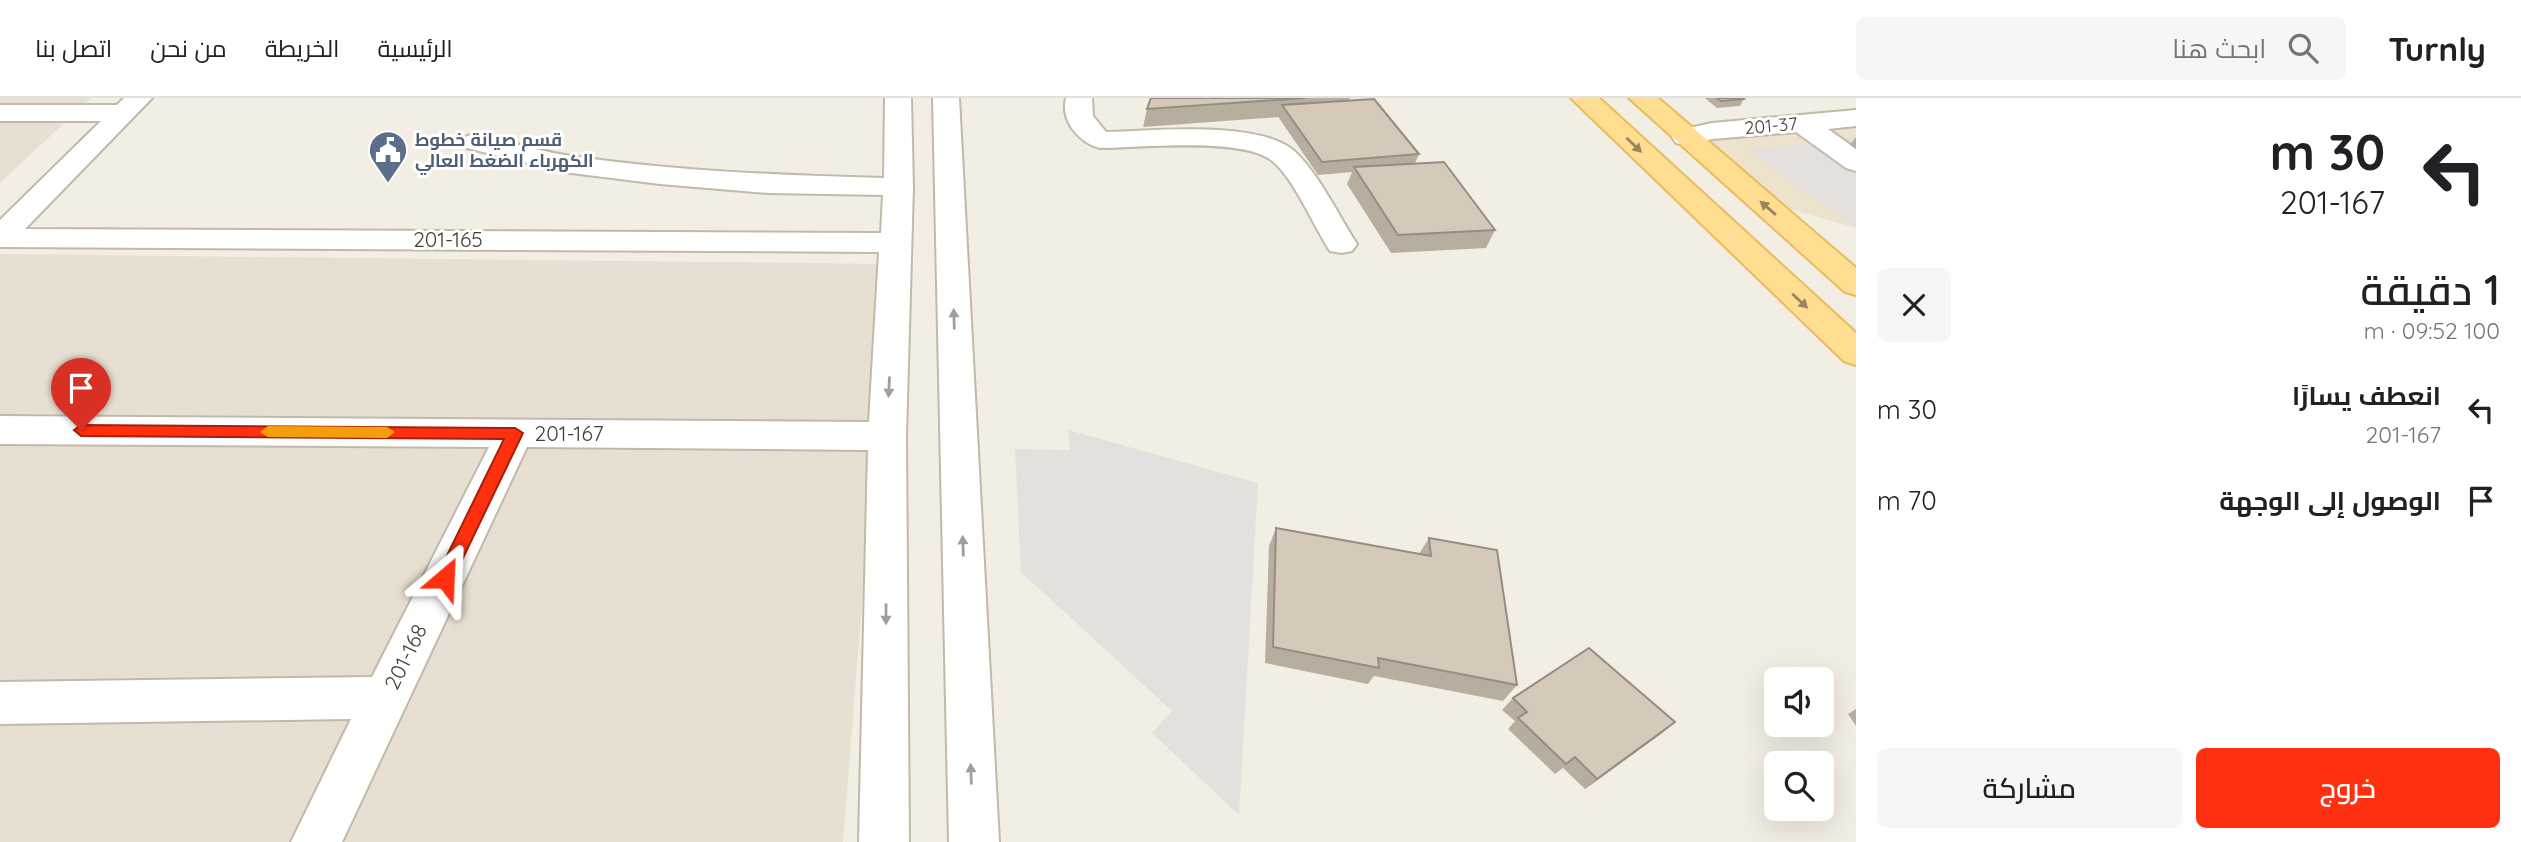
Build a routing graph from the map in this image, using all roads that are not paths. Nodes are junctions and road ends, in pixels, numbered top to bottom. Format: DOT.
graph roads {
  1 [pos="898,98"];
  2 [pos="946,98"];
  3 [pos="1079,98"];
  4 [pos="1584,98"];
  5 [pos="1642,98"];
  6 [pos="132,106"];
  7 [pos="0,113"];
  8 [pos="1856,118"];
  9 [pos="1802,123"];
  10 [pos="1686,137"];
  11 [pos="477,142"];
  12 [pos="1856,162"];
  13 [pos="898,187"];
  14 [pos="0,238"];
  15 [pos="895,243"];
  16 [pos="1341,244"];
  17 [pos="1856,285"];
  18 [pos="1856,353"];
  19 [pos="0,430"];
  20 [pos="515,433"];
  21 [pos="887,436"];
  22 [pos="386,698"];
  23 [pos="0,703"];
  24 [pos="316,842"];
  25 [pos="884,842"];
  26 [pos="974,842"];
  1 -- 13 [label="street"];
  26 -- 2 [label="street, one-way"];
  3 -- 16 [label="street"];
  4 -- 18 [label="main road, one-way"];
  5 -- 10 [label="main road"];
  6 -- 7 [label="street"];
  6 -- 14 [label="street"];
  8 -- 9 [label="street, 201-37"];
  9 -- 10 [label="street, 201-37"];
  9 -- 12 [label="street"];
  17 -- 10 [label="main road, one-way"];
  11 -- 13 [label="street"];
  13 -- 15 [label="street"];
  14 -- 15 [label="street, 201-165"];
  15 -- 21 [label="street, one-way"];
  19 -- 20 [label="street, 201-167"];
  20 -- 21 [label="street, 201-167"];
  20 -- 22 [label="street, 201-168"];
  21 -- 25 [label="street, one-way"];
  22 -- 23 [label="street"];
  22 -- 24 [label="street, 201-168"];
}
